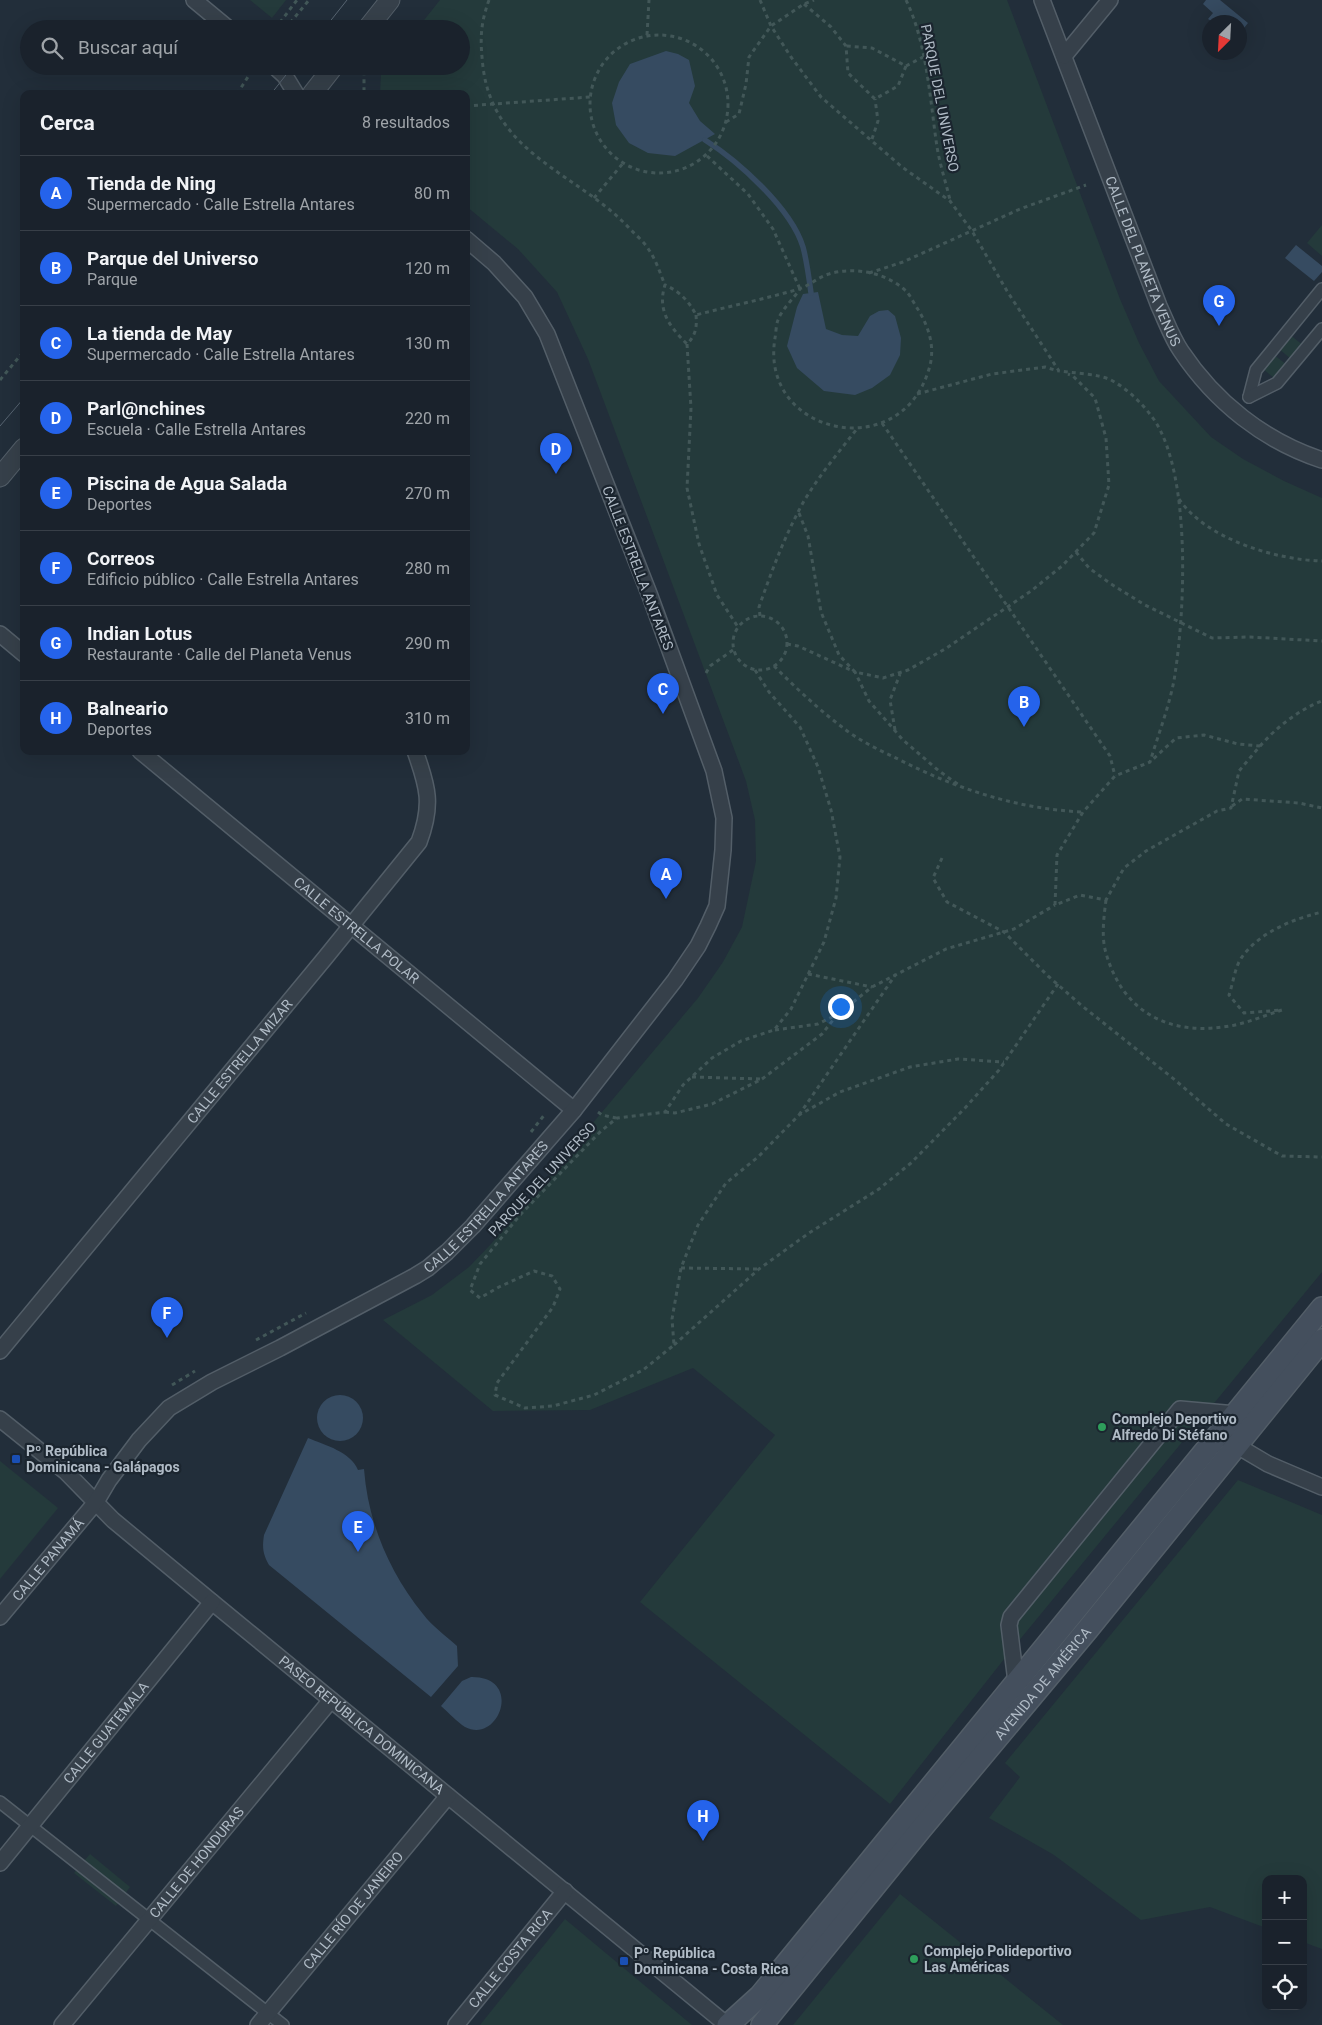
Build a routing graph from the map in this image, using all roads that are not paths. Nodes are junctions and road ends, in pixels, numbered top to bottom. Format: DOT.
graph roads {
  1 [pos="194,0"];
  2 [pos="390,0"];
  3 [pos="1042,0"];
  4 [pos="1110,0"];
  5 [pos="218,20"];
  6 [pos="374,20"];
  7 [pos="1064,56"];
  8 [pos="284,75"];
  9 [pos="327,75"];
  10 [pos="294,90"];
  11 [pos="315,90"];
  12 [pos="470,242"];
  13 [pos="1322,289"];
  14 [pos="1322,328"];
  15 [pos="20,453"];
  16 [pos="1322,460"];
  17 [pos="0,477"];
  18 [pos="0,634"];
  19 [pos="20,651"];
  20 [pos="145,755"];
  21 [pos="416,755"];
  22 [pos="351,926"];
  23 [pos="574,1110"];
  24 [pos="1322,1308"];
  25 [pos="1322,1340"];
  26 [pos="0,1351"];
  27 [pos="1236,1414"];
  28 [pos="0,1419"];
  29 [pos="1227,1440"];
  30 [pos="1322,1487"];
  31 [pos="96,1502"];
  32 [pos="212,1602"];
  33 [pos="0,1617"];
  34 [pos="1016,1682"];
  35 [pos="331,1700"];
  36 [pos="448,1796"];
  37 [pos="0,1802"];
  38 [pos="31,1826"];
  39 [pos="0,1863"];
  40 [pos="565,1891"];
  41 [pos="149,1920"];
  42 [pos="268,2012"];
  43 [pos="62,2025"];
  44 [pos="258,2025"];
  45 [pos="283,2025"];
  46 [pos="456,2025"];
  47 [pos="727,2025"];
  48 [pos="762,2025"];
  1 -- 5 [label="street"];
  2 -- 6 [label="street"];
  3 -- 7 [label="street, CALLE DEL PLANETA VENUS"];
  4 -- 7 [label="street"];
  7 -- 16 [label="street, CALLE DEL PLANETA VENUS"];
  8 -- 10 [label="street"];
  9 -- 11 [label="street"];
  12 -- 23 [label="street, CALLE ESTRELLA ANTARES"];
  13 -- 14 [label="street"];
  15 -- 17 [label="street"];
  18 -- 19 [label="street"];
  20 -- 22 [label="street, CALLE ESTRELLA POLAR"];
  21 -- 22 [label="street, CALLE ESTRELLA MIZAR"];
  22 -- 23 [label="street, CALLE ESTRELLA POLAR"];
  22 -- 26 [label="street, CALLE ESTRELLA MIZAR"];
  23 -- 31 [label="street, CALLE ESTRELLA ANTARES"];
  24 -- 27 [label="main road, AVENIDA DE AMÉRICA"];
  25 -- 29 [label="main road, AVENIDA DE AMÉRICA"];
  27 -- 29 [label="main road, AVENIDA DE AMÉRICA"];
  27 -- 34 [label="street, AVENIDA DE AMÉRICA"];
  28 -- 31 [label="street, PASEO REPÚBLICA DOMINICANA"];
  29 -- 30 [label="street"];
  29 -- 34 [label="main road, AVENIDA DE AMÉRICA"];
  29 -- 48 [label="main road, AVENIDA DE AMÉRICA"];
  31 -- 32 [label="street, PASEO REPÚBLICA DOMINICANA"];
  31 -- 33 [label="street, CALLE PANAMÁ"];
  32 -- 35 [label="street, PASEO REPÚBLICA DOMINICANA"];
  32 -- 38 [label="street, CALLE GUATEMALA"];
  34 -- 47 [label="main road, AVENIDA DE AMÉRICA"];
  35 -- 36 [label="street, PASEO REPÚBLICA DOMINICANA"];
  35 -- 41 [label="street, CALLE DE HONDURAS"];
  36 -- 40 [label="street, PASEO REPÚBLICA DOMINICANA"];
  36 -- 42 [label="street, CALLE RÍO DE JANEIRO"];
  37 -- 38 [label="street"];
  38 -- 39 [label="street, CALLE GUATEMALA"];
  38 -- 41 [label="street"];
  40 -- 46 [label="street, CALLE COSTA RICA"];
  40 -- 47 [label="street, PASEO REPÚBLICA DOMINICANA"];
  41 -- 42 [label="street"];
  41 -- 43 [label="street, CALLE DE HONDURAS"];
  42 -- 44 [label="street, CALLE RÍO DE JANEIRO"];
  42 -- 45 [label="street"];
}
